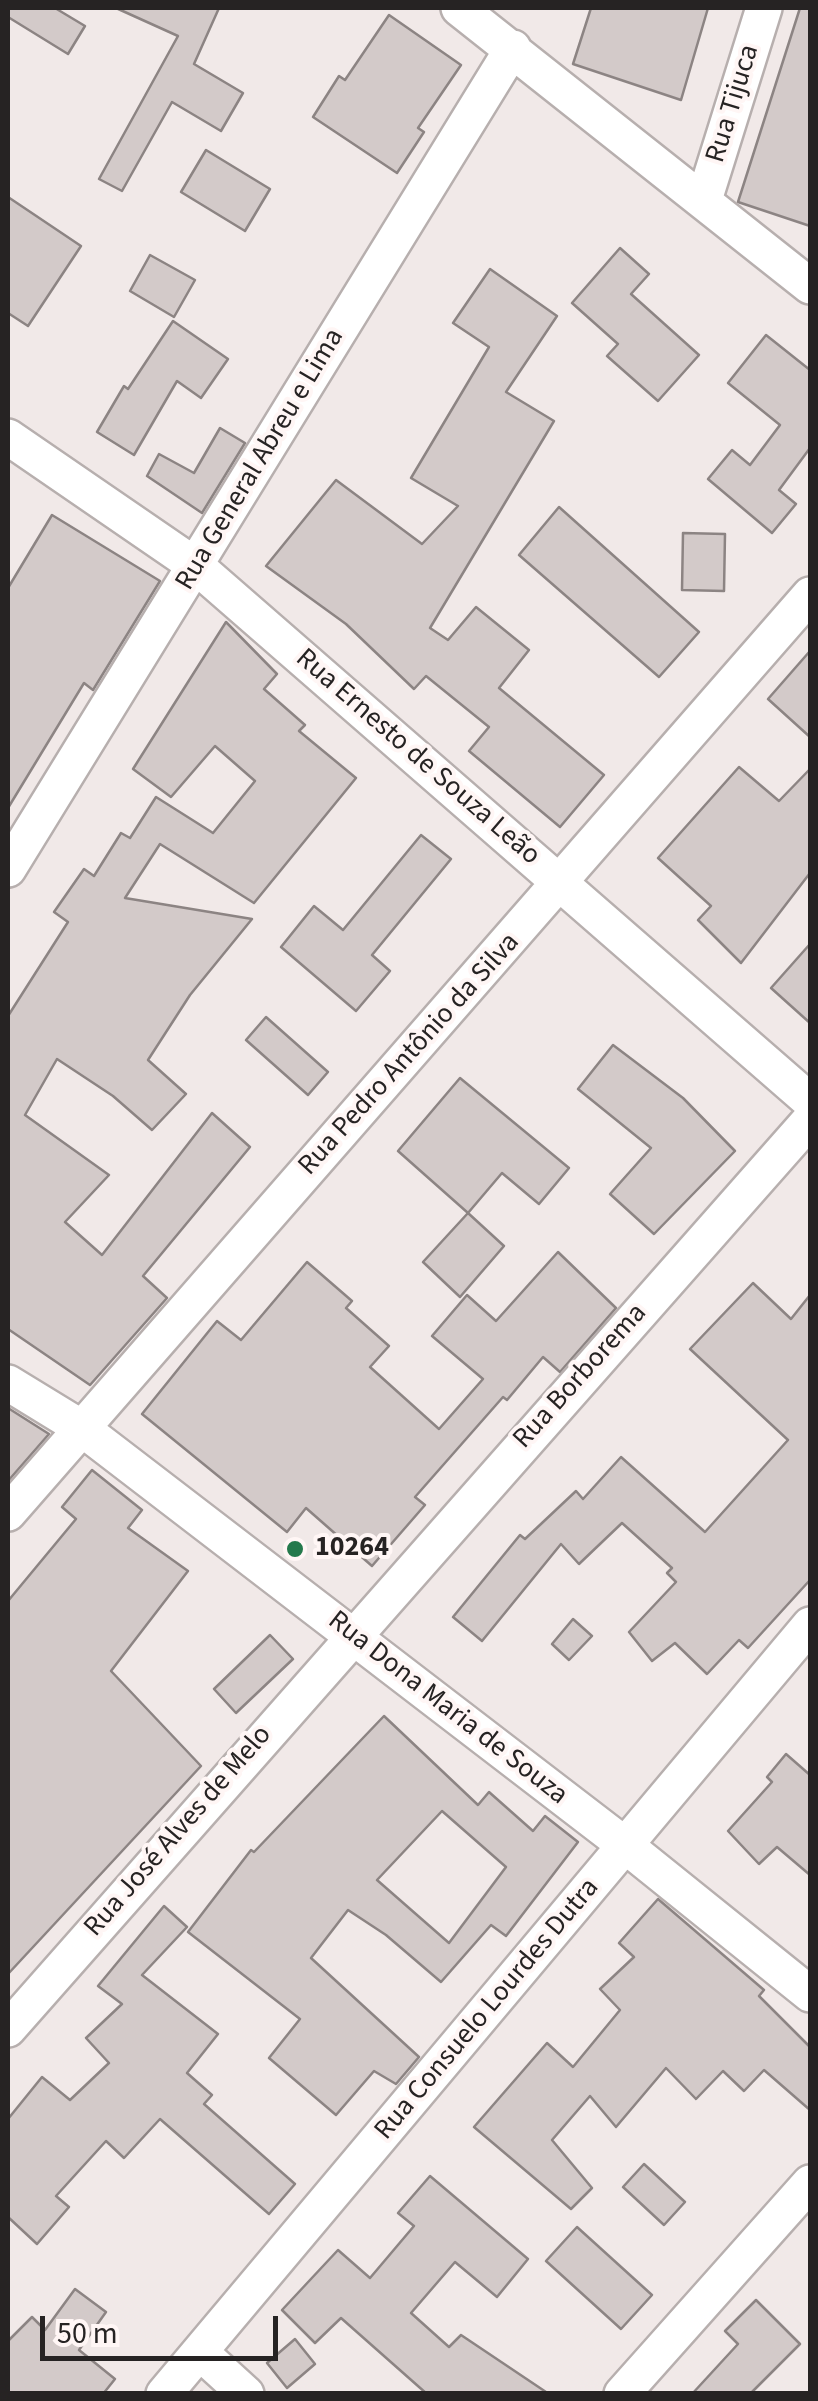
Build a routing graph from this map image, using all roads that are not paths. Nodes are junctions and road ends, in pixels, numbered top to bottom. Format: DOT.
graph roads {
  1 [pos="458,8"];
  2 [pos="764,8"];
  3 [pos="512,48"];
  4 [pos="704,200"];
  5 [pos="810,286"];
  6 [pos="8,438"];
  7 [pos="196,566"];
  8 [pos="810,595"];
  9 [pos="8,869"];
  10 [pos="562,884"];
  11 [pos="810,1101"];
  12 [pos="810,1120"];
  13 [pos="8,1383"];
  14 [pos="80,1427"];
  15 [pos="8,1513"];
  16 [pos="810,1626"];
  17 [pos="351,1635"];
  18 [pos="626,1846"];
  19 [pos="810,1994"];
  20 [pos="8,2029"];
  21 [pos="810,2182"];
  22 [pos="201,2353"];
  23 [pos="164,2394"];
  24 [pos="246,2394"];
  25 [pos="622,2394"];
  1 -- 3 [label="street"];
  2 -- 4 [label="street, Rua Tijuca"];
  3 -- 4 [label="street"];
  3 -- 7 [label="street, Rua General Abreu e Lima"];
  4 -- 5 [label="street"];
  6 -- 7 [label="street, Rua Ernesto de Souza Leão"];
  7 -- 9 [label="street, Rua General Abreu e Lima"];
  7 -- 10 [label="street, Rua Ernesto de Souza Leão"];
  8 -- 10 [label="street, Rua Pedro Antônio da Silva"];
  10 -- 11 [label="street, Rua Ernesto de Souza Leão"];
  10 -- 14 [label="street, Rua Pedro Antônio da Silva"];
  12 -- 17 [label="street, Rua Borborema"];
  13 -- 14 [label="street, Rua Dona Maria de Souza"];
  14 -- 15 [label="street, Rua Pedro Antônio da Silva"];
  14 -- 17 [label="street, Rua Dona Maria de Souza"];
  16 -- 18 [label="street, Rua Consuelo Lourdes Dutra"];
  17 -- 18 [label="street, Rua Dona Maria de Souza"];
  17 -- 20 [label="street, Rua José Alves de Melo"];
  18 -- 19 [label="street, Rua Dona Maria de Souza"];
  18 -- 22 [label="street, Rua Consuelo Lourdes Dutra"];
  21 -- 25 [label="street"];
  22 -- 23 [label="street, Rua Consuelo Lourdes Dutra"];
  22 -- 24 [label="street"];
}
